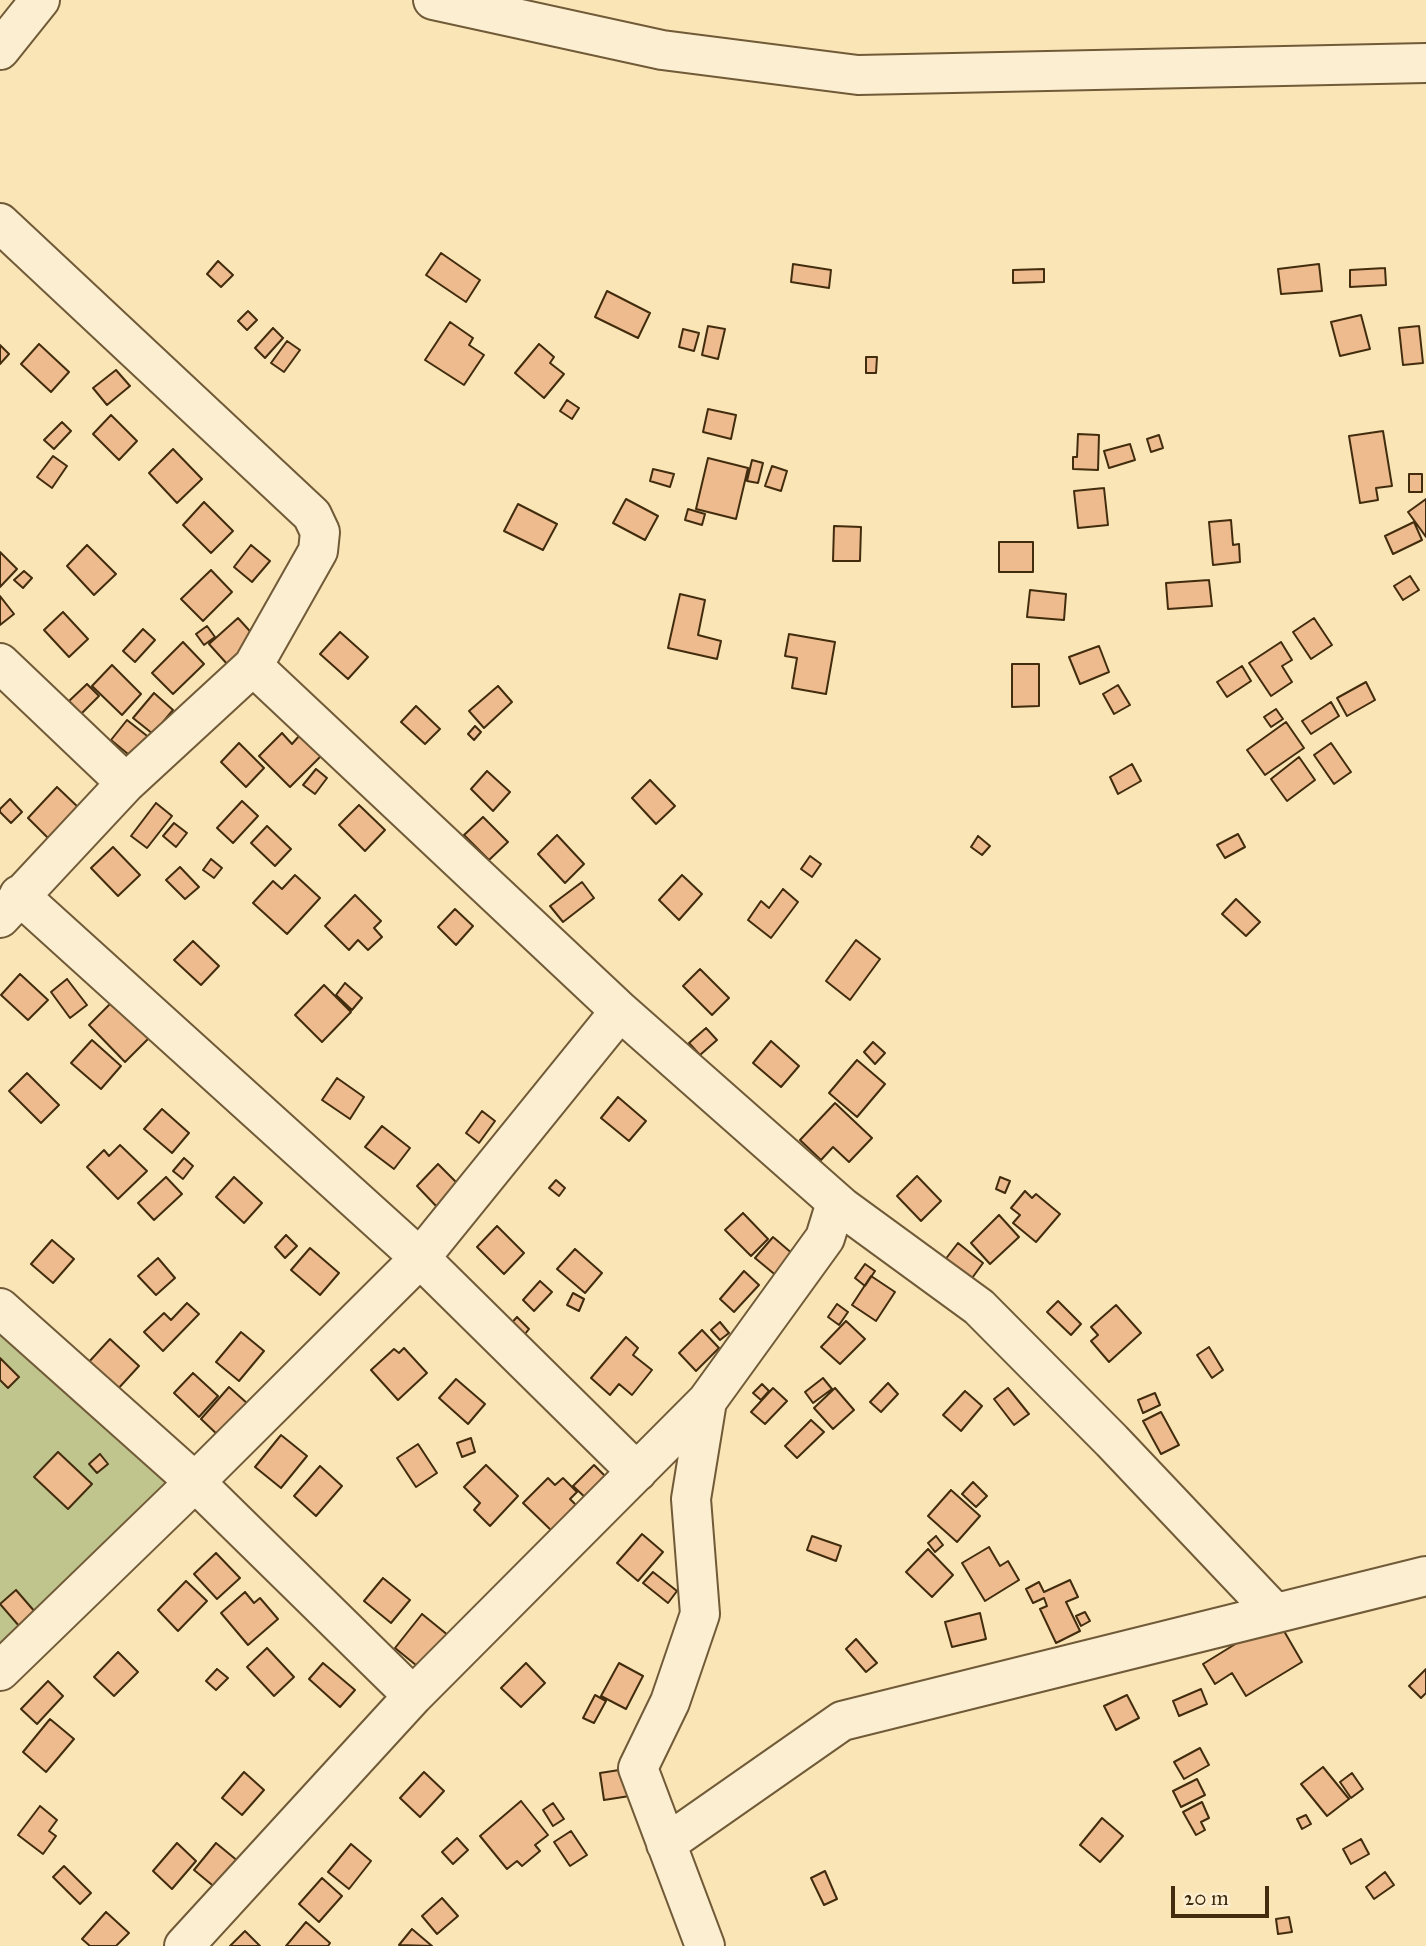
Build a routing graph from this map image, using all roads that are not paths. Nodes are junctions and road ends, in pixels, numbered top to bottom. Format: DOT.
graph roads {
  1 [pos="40,0"];
  2 [pos="433,0"];
  3 [pos="0,50"];
  4 [pos="1426,64"];
  5 [pos="0,223"];
  6 [pos="0,663"];
  7 [pos="253,666"];
  8 [pos="127,783"];
  9 [pos="10,907"];
  10 [pos="620,1011"];
  11 [pos="842,1207"];
  12 [pos="420,1258"];
  13 [pos="0,1308"];
  14 [pos="707,1401"];
  15 [pos="637,1472"];
  16 [pos="195,1482"];
  17 [pos="1426,1576"];
  18 [pos="1275,1613"];
  19 [pos="0,1671"];
  20 [pos="413,1696"];
  21 [pos="666,1844"];
  22 [pos="184,1946"];
  23 [pos="705,1946"];
  1 -- 3 [label="street"];
  2 -- 4 [label="street"];
  5 -- 7 [label="street"];
  6 -- 8 [label="street"];
  7 -- 8 [label="street"];
  7 -- 10 [label="street"];
  8 -- 9 [label="street"];
  9 -- 12 [label="street"];
  10 -- 11 [label="street"];
  10 -- 12 [label="street"];
  11 -- 14 [label="street"];
  11 -- 18 [label="street"];
  12 -- 15 [label="street"];
  12 -- 16 [label="street"];
  13 -- 16 [label="street"];
  14 -- 15 [label="street"];
  14 -- 21 [label="street"];
  15 -- 20 [label="street"];
  16 -- 19 [label="street"];
  16 -- 20 [label="street"];
  17 -- 18 [label="street"];
  18 -- 21 [label="street"];
  20 -- 22 [label="street"];
  21 -- 23 [label="street"];
}
